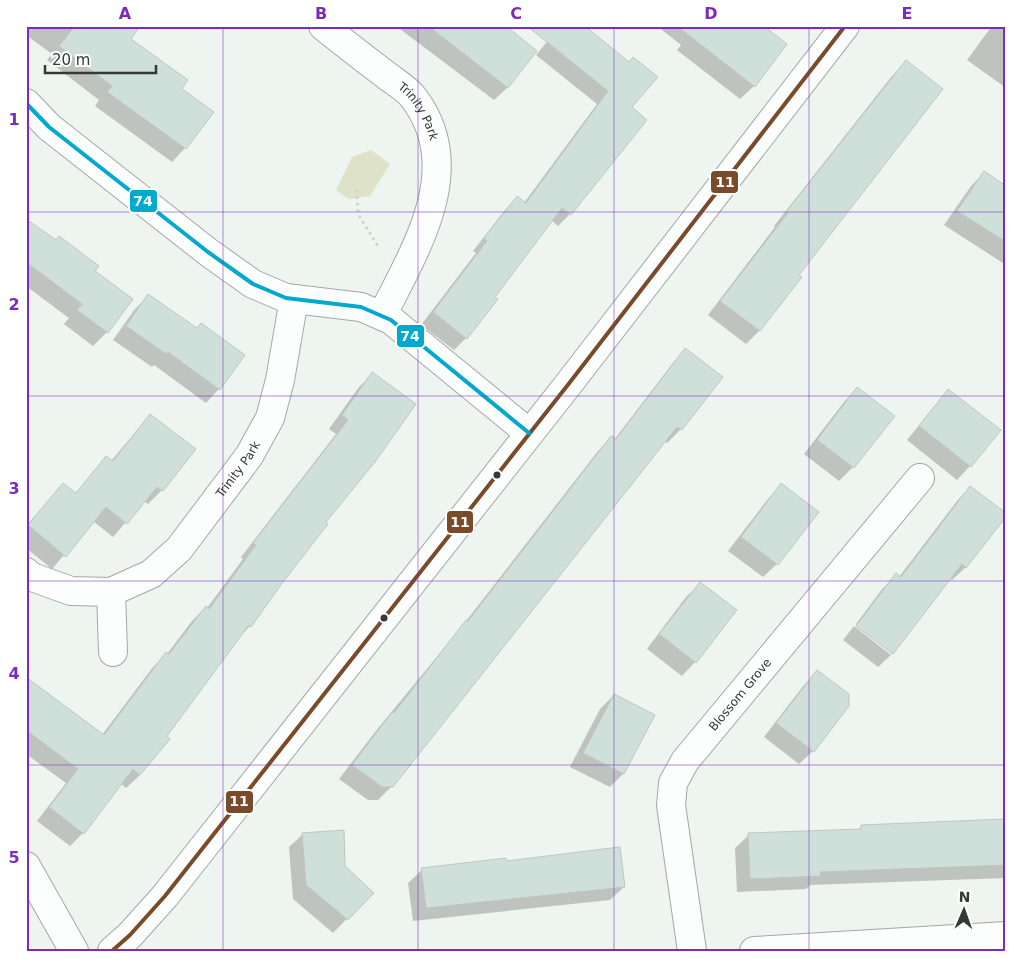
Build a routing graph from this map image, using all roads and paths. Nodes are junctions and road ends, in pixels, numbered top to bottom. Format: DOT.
graph roads {
  1 [pos="323,26"];
  2 [pos="845,26"];
  3 [pos="26,104"];
  4 [pos="356,190"];
  5 [pos="406,266"];
  6 [pos="294,299"];
  7 [pos="382,316"];
  8 [pos="529,433"];
  9 [pos="920,478"];
  10 [pos="26,572"];
  11 [pos="111,592"];
  12 [pos="113,652"];
  13 [pos="26,866"];
  14 [pos="1006,936"];
  15 [pos="74,951"];
  16 [pos="112,951"];
  17 [pos="692,951"];
  18 [pos="754,951"];
  1 -- 5 [label="street, Trinity Park"];
  2 -- 8 [label="street"];
  3 -- 6 [label="street"];
  4 -- 5 [label="path"];
  5 -- 7 [label="street, Trinity Park"];
  6 -- 7 [label="street"];
  6 -- 11 [label="street, Trinity Park"];
  7 -- 8 [label="street"];
  8 -- 16 [label="street"];
  9 -- 17 [label="street, Blossom Grove"];
  10 -- 11 [label="street, Trinity Park"];
  11 -- 12 [label="street"];
  13 -- 15 [label="street"];
  14 -- 18 [label="street"];
}
